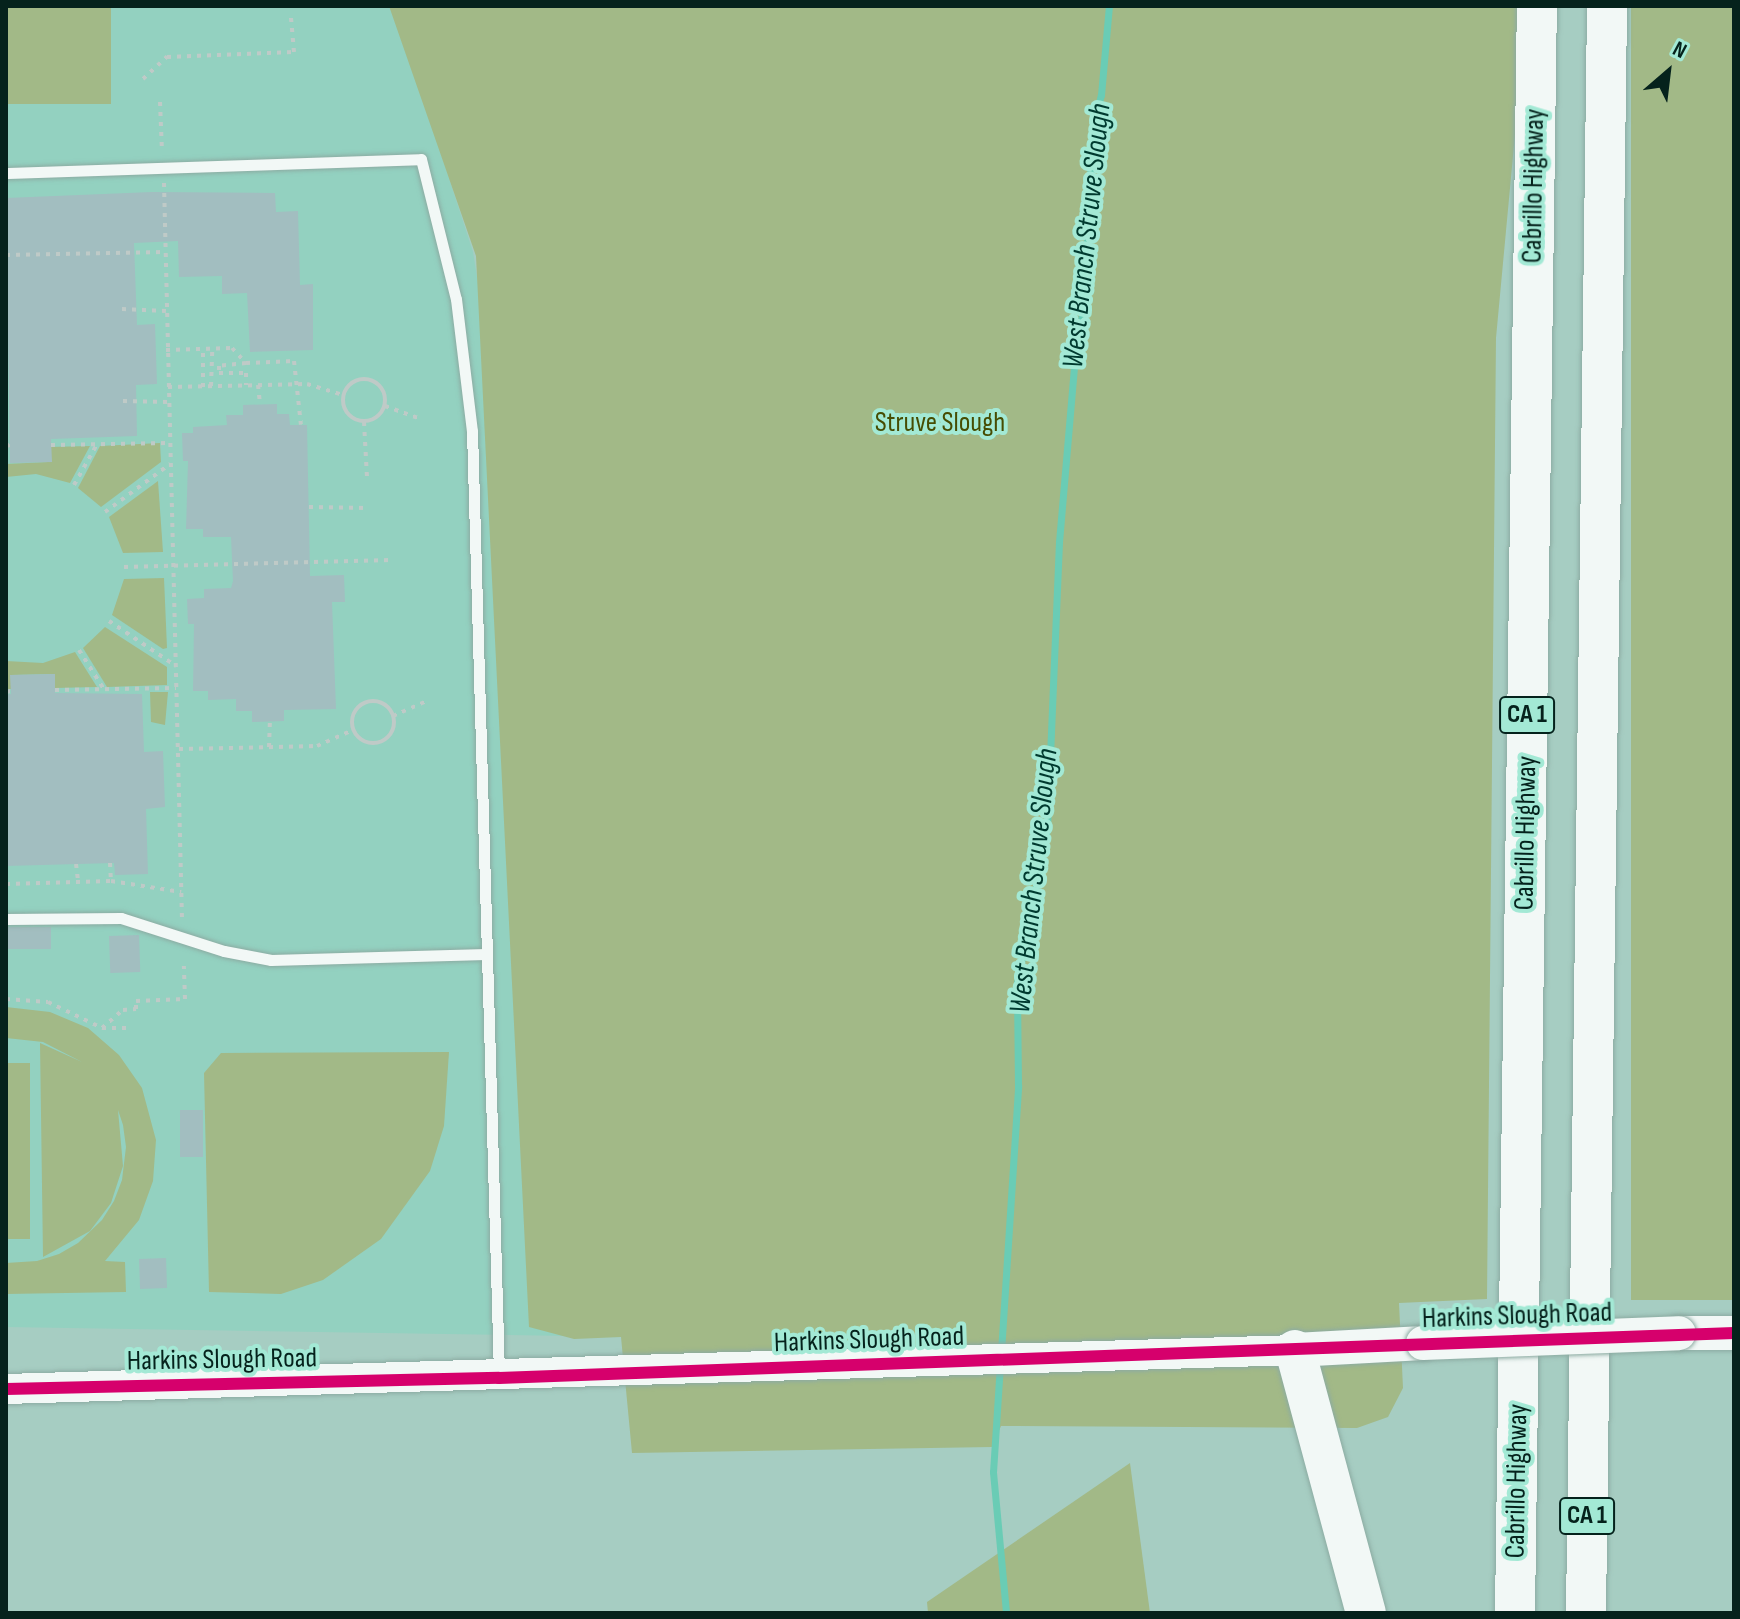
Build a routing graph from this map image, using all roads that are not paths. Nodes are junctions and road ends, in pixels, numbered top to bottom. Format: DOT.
graph roads {
  1 [pos="1537,6"];
  2 [pos="1607,6"];
  3 [pos="6,173"];
  4 [pos="6,919"];
  5 [pos="486,954"];
  6 [pos="1734,1333"];
  7 [pos="1295,1350"];
  8 [pos="499,1378"];
  9 [pos="6,1389"];
  10 [pos="1366,1613"];
  11 [pos="1515,1613"];
  12 [pos="1586,1613"];
  1 -- 11 [label="highway, Cabrillo Highway / CA 1"];
  2 -- 12 [label="highway, CA 1"];
  3 -- 5 [label="lane"];
  4 -- 5 [label="lane"];
  5 -- 8 [label="lane"];
  6 -- 7 [label="main road, Harkins Slough Road, bridge"];
  7 -- 8 [label="street, Harkins Slough Road"];
  7 -- 10 [label="highway"];
  8 -- 9 [label="street, Harkins Slough Road"];
}
